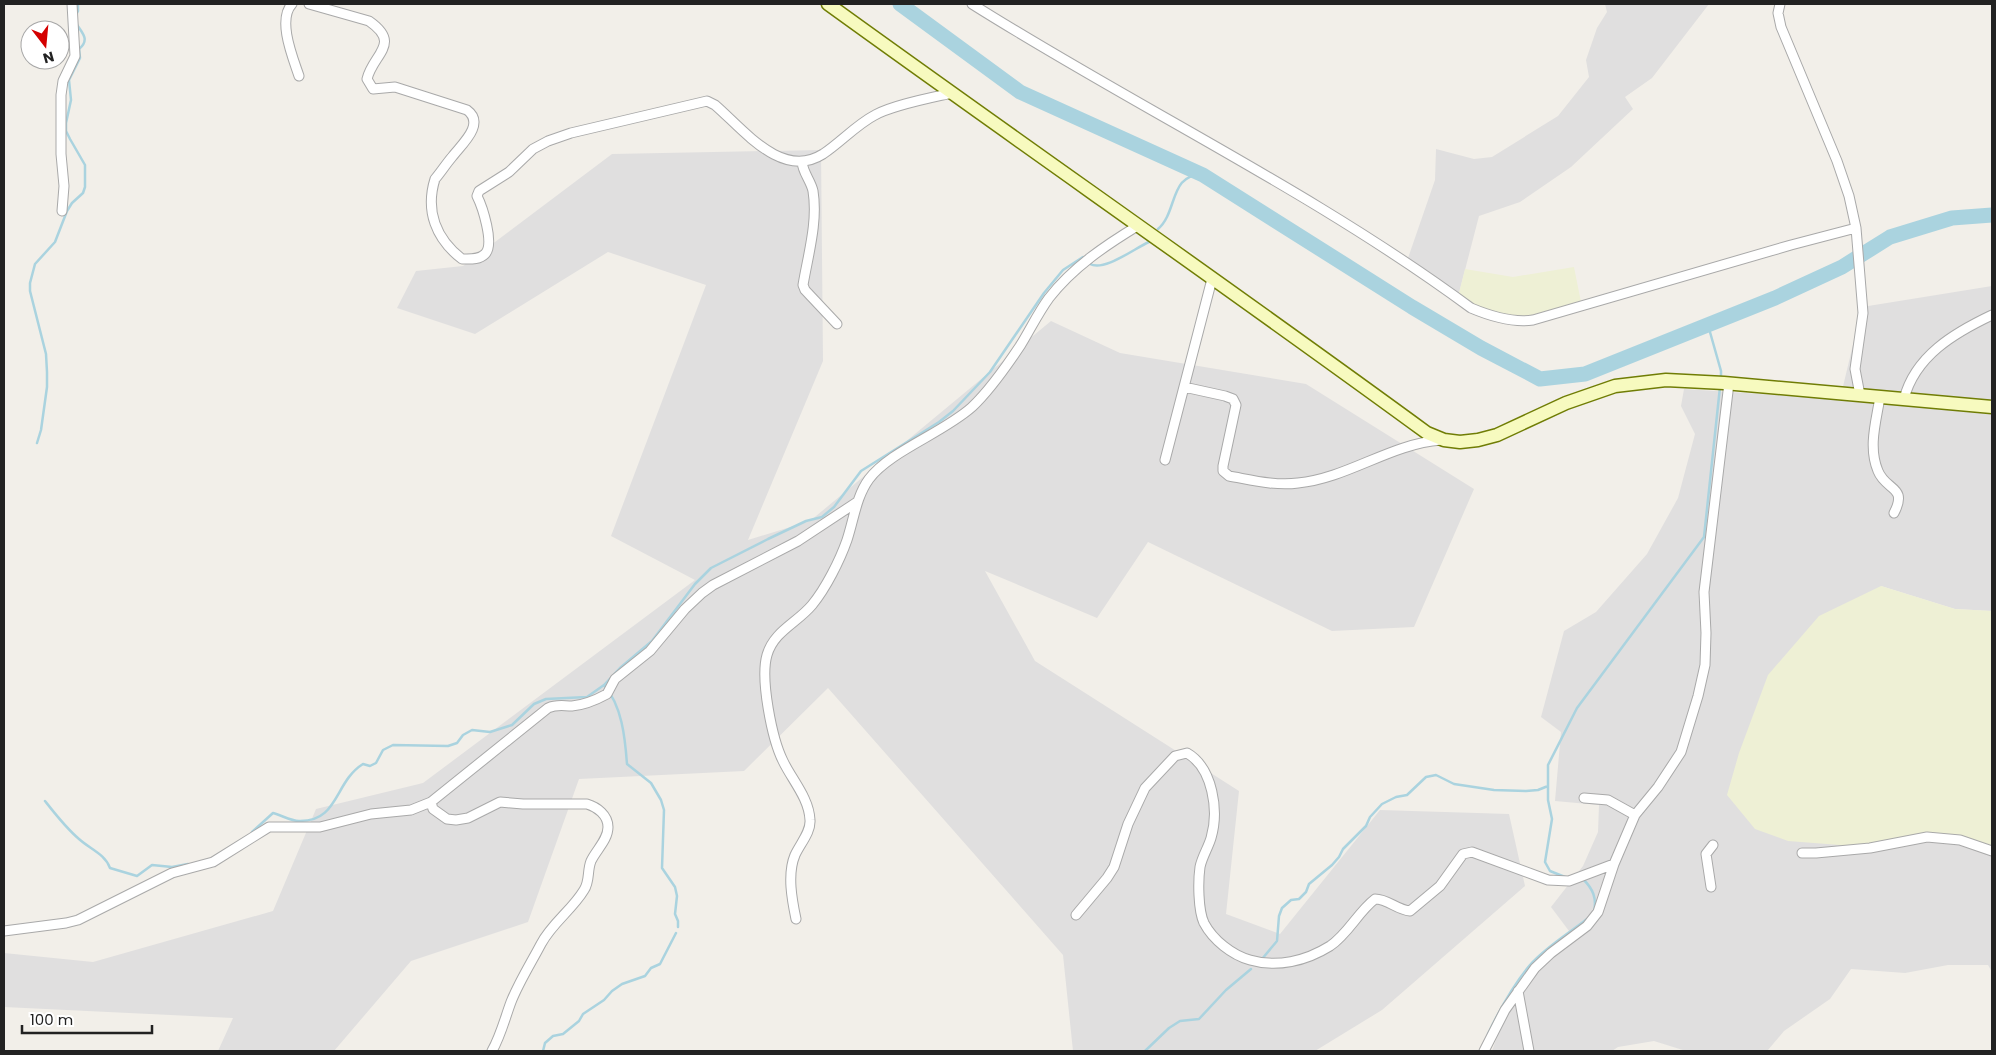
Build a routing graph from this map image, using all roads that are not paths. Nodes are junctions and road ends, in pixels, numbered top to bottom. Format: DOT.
graph roads {
  1 [pos="72,4"];
  2 [pos="292,4"];
  3 [pos="309,4"];
  4 [pos="828,4"];
  5 [pos="972,4"];
  6 [pos="1773,4"];
  7 [pos="1779,8"];
  8 [pos="300,76"];
  9 [pos="952,93"];
  10 [pos="802,162"];
  11 [pos="62,211"];
  12 [pos="1139,225"];
  13 [pos="1856,231"];
  14 [pos="1212,279"];
  15 [pos="1992,315"];
  16 [pos="837,324"];
  17 [pos="1723,383"];
  18 [pos="1184,387"];
  19 [pos="1860,395"];
  20 [pos="1880,397"];
  21 [pos="1904,399"];
  22 [pos="1992,408"];
  23 [pos="1444,440"];
  24 [pos="1165,460"];
  25 [pos="857,502"];
  26 [pos="1894,513"];
  27 [pos="1584,798"];
  28 [pos="432,802"];
  29 [pos="1635,815"];
  30 [pos="1713,844"];
  31 [pos="1992,851"];
  32 [pos="1802,853"];
  33 [pos="1614,864"];
  34 [pos="1711,887"];
  35 [pos="1076,915"];
  36 [pos="796,919"];
  37 [pos="4,931"];
  38 [pos="1518,991"];
  39 [pos="492,1051"];
  40 [pos="1484,1051"];
  41 [pos="1529,1051"];
  1 -- 11 [label="street"];
  2 -- 8 [label="street"];
  3 -- 10 [label="street"];
  4 -- 9 [label="main road"];
  5 -- 13 [label="street"];
  6 -- 7 [label="street"];
  7 -- 13 [label="street"];
  9 -- 10 [label="street"];
  9 -- 12 [label="main road"];
  10 -- 16 [label="street"];
  12 -- 14 [label="main road"];
  12 -- 25 [label="street"];
  13 -- 19 [label="street"];
  14 -- 18 [label="street"];
  14 -- 23 [label="main road"];
  15 -- 21 [label="street"];
  17 -- 19 [label="main road"];
  17 -- 23 [label="main road"];
  17 -- 29 [label="street"];
  18 -- 23 [label="street"];
  18 -- 24 [label="street"];
  19 -- 20 [label="main road"];
  20 -- 21 [label="main road"];
  20 -- 26 [label="street"];
  21 -- 22 [label="main road"];
  25 -- 28 [label="street"];
  25 -- 36 [label="street"];
  27 -- 29 [label="street"];
  28 -- 37 [label="street"];
  28 -- 39 [label="street"];
  29 -- 33 [label="street"];
  30 -- 34 [label="street"];
  31 -- 32 [label="street"];
  33 -- 35 [label="street"];
  33 -- 38 [label="street"];
  38 -- 40 [label="street"];
  38 -- 41 [label="street"];
}
